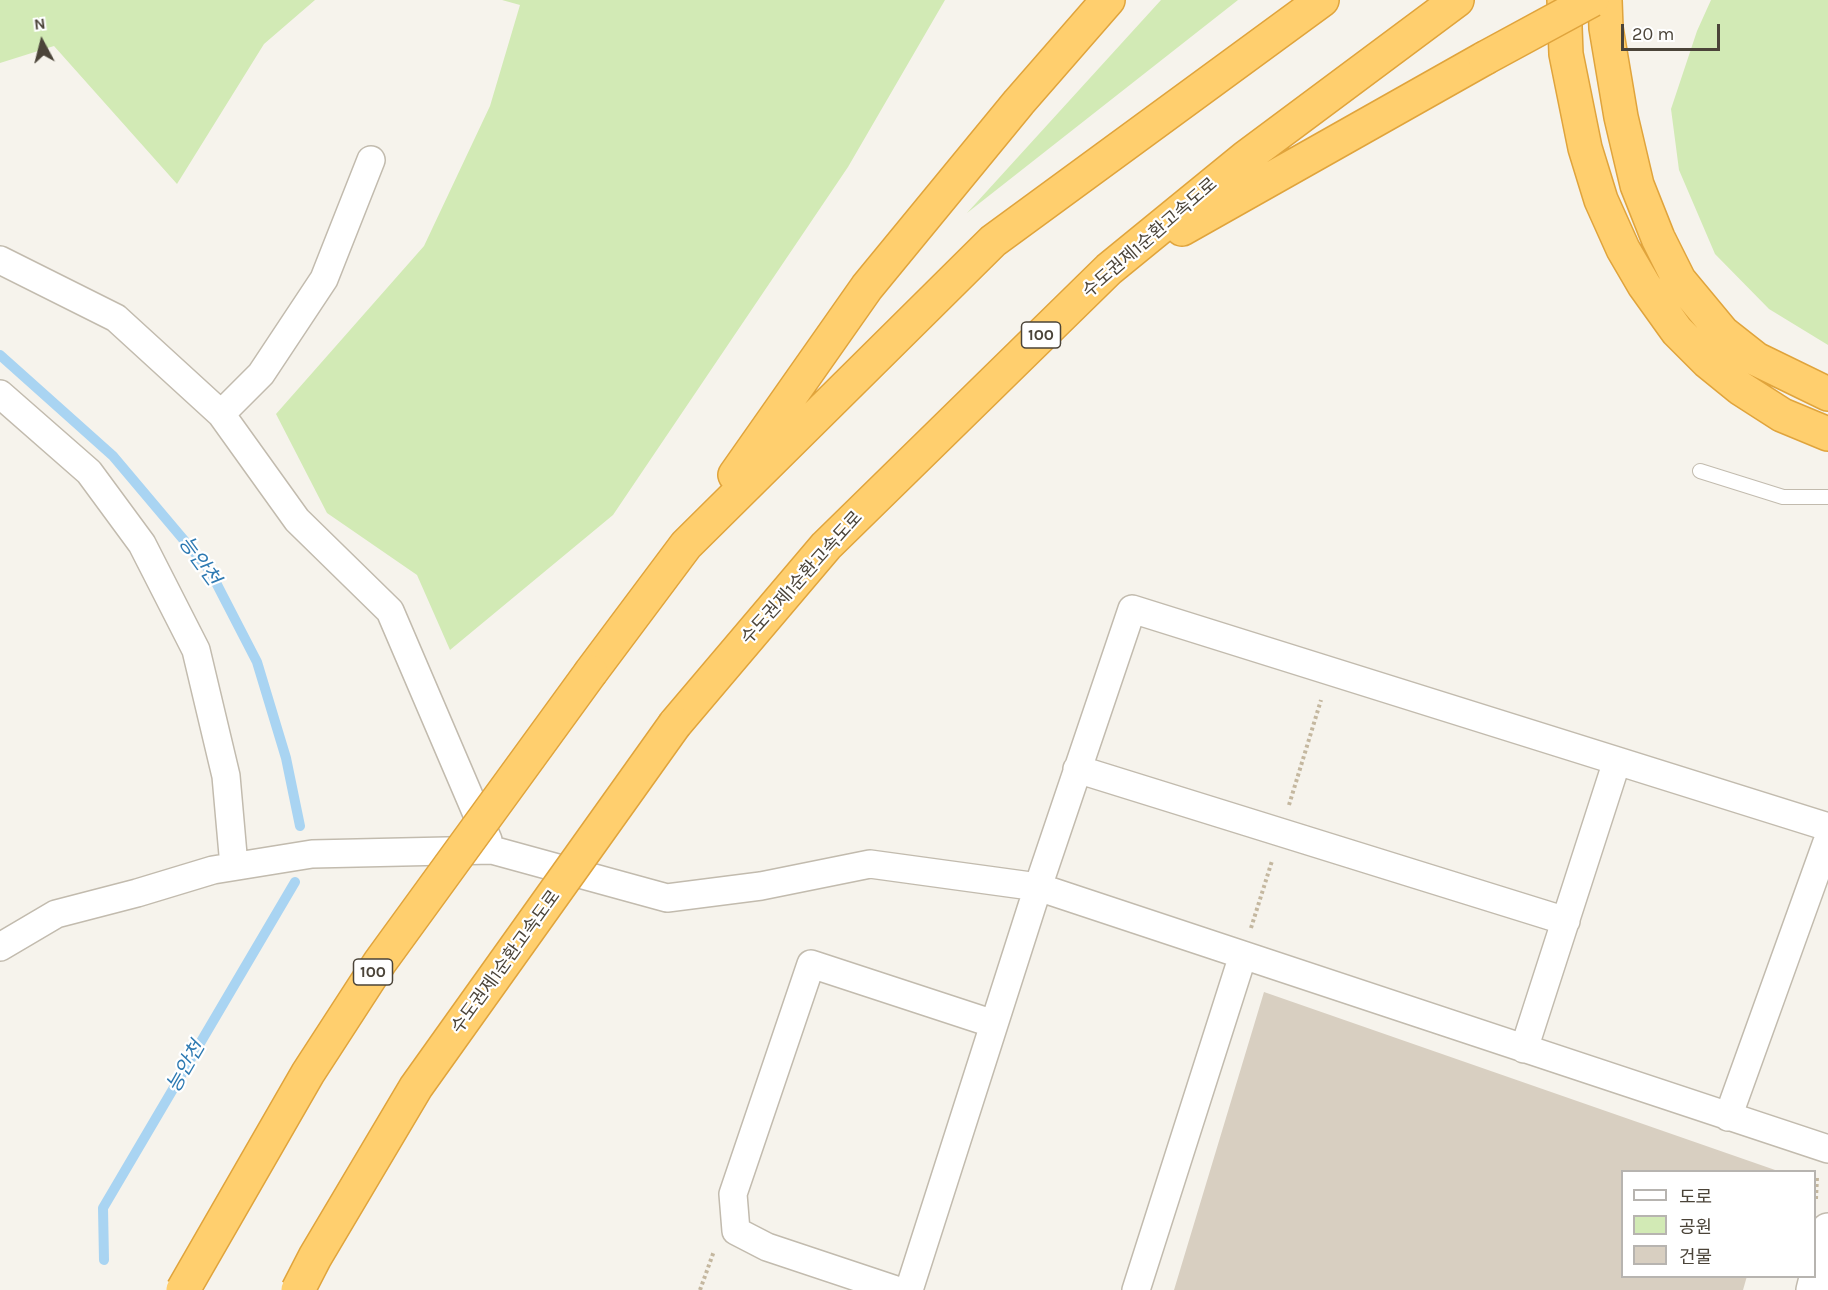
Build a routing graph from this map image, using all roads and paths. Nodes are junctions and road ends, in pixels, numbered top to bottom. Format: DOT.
graph roads {
  1 [pos="1108,0"];
  2 [pos="1322,0"];
  3 [pos="1457,0"];
  4 [pos="1564,0"];
  5 [pos="1592,0"];
  6 [pos="1605,0"];
  7 [pos="371,160"];
  8 [pos="0,260"];
  9 [pos="1109,269"];
  10 [pos="0,394"];
  11 [pos="1828,394"];
  12 [pos="221,414"];
  13 [pos="1828,434"];
  14 [pos="1700,471"];
  15 [pos="1828,497"];
  16 [pos="686,545"];
  17 [pos="1617,761"];
  18 [pos="1077,769"];
  19 [pos="1828,827"];
  20 [pos="1828,839"];
  21 [pos="492,850"];
  22 [pos="234,866"];
  23 [pos="1038,887"];
  24 [pos="1566,921"];
  25 [pos="0,947"];
  26 [pos="1243,955"];
  27 [pos="994,1024"];
  28 [pos="1524,1049"];
  29 [pos="1728,1118"];
  30 [pos="1828,1149"];
  31 [pos="1828,1230"];
  32 [pos="183,1290"];
  33 [pos="298,1290"];
  34 [pos="896,1290"];
  35 [pos="909,1290"];
  36 [pos="1136,1290"];
  37 [pos="1813,1290"];
  1 -- 16 [label="highway"];
  2 -- 16 [label="highway, 100"];
  3 -- 9 [label="highway, 수도권제1순환고속도로 / 100"];
  4 -- 13 [label="highway"];
  5 -- 9 [label="highway, bridge"];
  6 -- 11 [label="highway"];
  7 -- 12 [label="street"];
  8 -- 12 [label="street"];
  9 -- 33 [label="highway, 수도권제1순환고속도로 / 100, bridge"];
  10 -- 22 [label="street"];
  12 -- 21 [label="street"];
  14 -- 15 [label="lane"];
  16 -- 32 [label="highway, 100, bridge"];
  17 -- 18 [label="street"];
  17 -- 19 [label="street"];
  17 -- 24 [label="street"];
  18 -- 23 [label="street"];
  18 -- 24 [label="street"];
  20 -- 29 [label="street"];
  21 -- 22 [label="street"];
  21 -- 23 [label="street"];
  22 -- 25 [label="street"];
  23 -- 26 [label="street"];
  23 -- 27 [label="street"];
  24 -- 28 [label="street"];
  26 -- 28 [label="street"];
  26 -- 36 [label="street"];
  27 -- 34 [label="street"];
  27 -- 35 [label="street"];
  28 -- 29 [label="street"];
  29 -- 30 [label="street"];
  31 -- 37 [label="street"];
}
